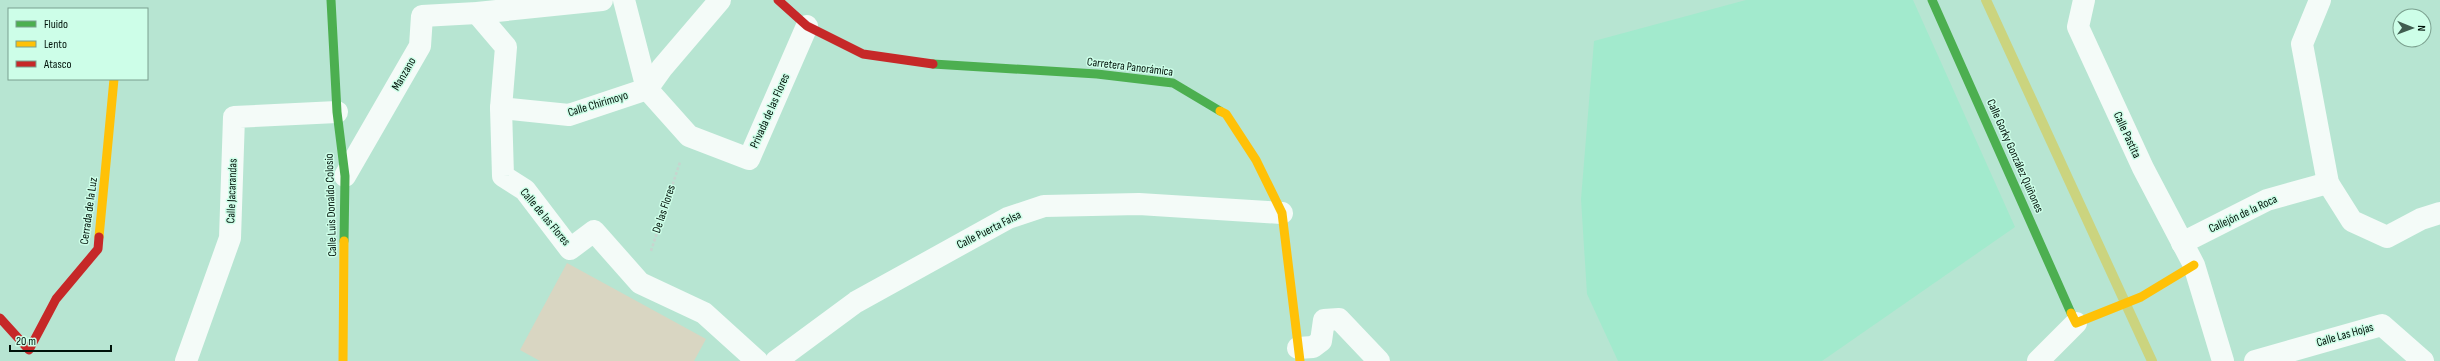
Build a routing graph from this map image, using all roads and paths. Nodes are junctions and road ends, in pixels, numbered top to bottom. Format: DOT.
graph roads {
  1 [pos="331,0"];
  2 [pos="602,0"];
  3 [pos="624,0"];
  4 [pos="720,0"];
  5 [pos="778,0"];
  6 [pos="1932,0"];
  7 [pos="2084,0"];
  8 [pos="2320,0"];
  9 [pos="480,7"];
  10 [pos="807,26"];
  11 [pos="114,80"];
  12 [pos="647,89"];
  13 [pos="501,108"];
  14 [pos="337,112"];
  15 [pos="689,136"];
  16 [pos="345,176"];
  17 [pos="2328,183"];
  18 [pos="1282,213"];
  19 [pos="2440,213"];
  20 [pos="2182,243"];
  21 [pos="2194,265"];
  22 [pos="640,283"];
  23 [pos="0,318"];
  24 [pos="2076,323"];
  25 [pos="1299,354"];
  26 [pos="34,356"];
  27 [pos="186,361"];
  28 [pos="343,361"];
  29 [pos="757,361"];
  30 [pos="776,361"];
  31 [pos="1379,361"];
  32 [pos="2038,361"];
  33 [pos="2223,361"];
  34 [pos="2254,361"];
  35 [pos="2423,361"];
  1 -- 14 [label="street, Calle Luis Donaldo Colosio"];
  2 -- 9 [label="street"];
  3 -- 12 [label="street"];
  4 -- 12 [label="street"];
  5 -- 10 [label="street, Carretera Panorámica"];
  6 -- 24 [label="street, Calle Gorky González Quiñones"];
  7 -- 20 [label="street, Calle Pastita"];
  8 -- 17 [label="street"];
  9 -- 13 [label="street, Calle de las Flores"];
  9 -- 16 [label="street, Manzano"];
  10 -- 15 [label="street, Privada de las Flores"];
  10 -- 18 [label="street, Carretera Panorámica"];
  11 -- 26 [label="street, Cerrada de la Luz"];
  12 -- 13 [label="street, Calle Chirimoyo"];
  12 -- 15 [label="street"];
  13 -- 22 [label="street, Calle de las Flores"];
  14 -- 16 [label="street, Calle Luis Donaldo Colosio"];
  14 -- 27 [label="street, Calle Jacarandas"];
  15 -- 22 [label="path, De las Flores"];
  16 -- 28 [label="street, Calle Luis Donaldo Colosio"];
  17 -- 19 [label="street"];
  17 -- 20 [label="street, Callejón de la Roca"];
  18 -- 25 [label="street, Carretera Panorámica"];
  18 -- 30 [label="street, Calle Puerta Falsa"];
  20 -- 21 [label="street, Calle Pastita"];
  21 -- 24 [label="street"];
  21 -- 33 [label="street, Calle Pastita"];
  22 -- 29 [label="street, Calle de las Flores"];
  23 -- 26 [label="street"];
  24 -- 32 [label="street"];
  25 -- 31 [label="street"];
  34 -- 35 [label="street, Calle Las Hojas"];
}
